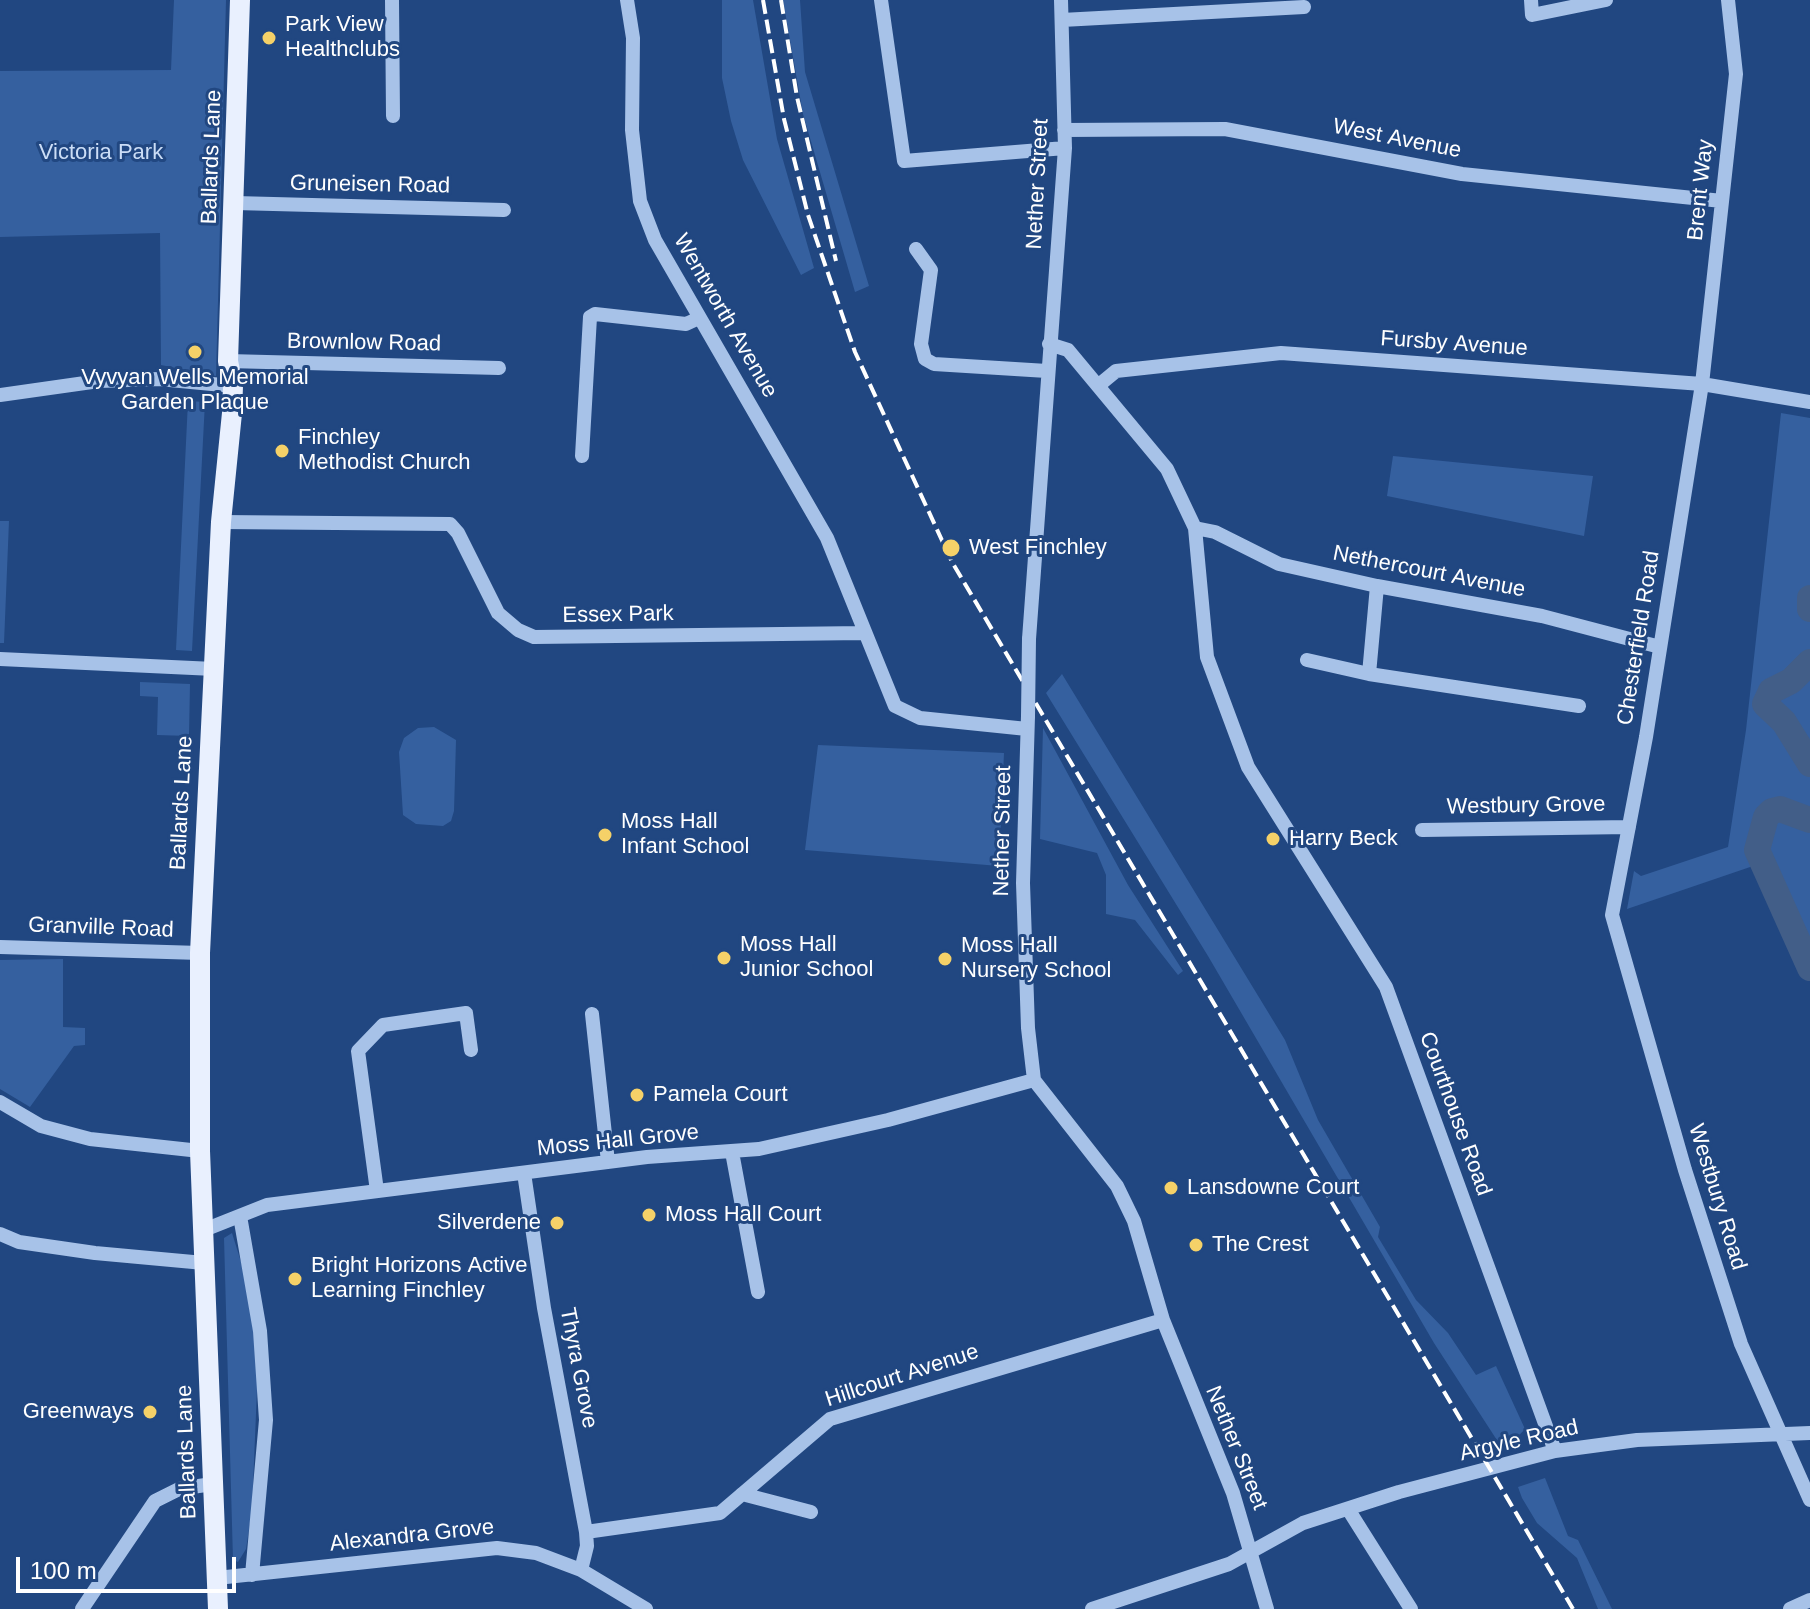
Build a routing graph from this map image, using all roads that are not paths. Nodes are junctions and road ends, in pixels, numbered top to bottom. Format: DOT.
graph roads {
  1 [pos="240,0"];
  2 [pos="392,0"];
  3 [pos="627,0"];
  4 [pos="881,0"];
  5 [pos="1061,0"];
  6 [pos="1531,0"];
  7 [pos="1728,0"];
  8 [pos="1610,5"];
  9 [pos="1304,7"];
  10 [pos="1062,20"];
  11 [pos="393,116"];
  12 [pos="1064,130"];
  13 [pos="1065,148"];
  14 [pos="1722,201"];
  15 [pos="235,203"];
  16 [pos="504,210"];
  17 [pos="916,249"];
  18 [pos="699,318"];
  19 [pos="1049,344"];
  20 [pos="228,361"];
  21 [pos="499,368"];
  22 [pos="1047,371"];
  23 [pos="1702,384"];
  24 [pos="1099,385"];
  25 [pos="233,386"];
  26 [pos="0,395"];
  27 [pos="1810,402"];
  28 [pos="582,456"];
  29 [pos="221,522"];
  30 [pos="1195,528"];
  31 [pos="1377,586"];
  32 [pos="864,633"];
  33 [pos="1660,647"];
  34 [pos="0,659"];
  35 [pos="1307,660"];
  36 [pos="214,669"];
  37 [pos="1369,674"];
  38 [pos="1579,706"];
  39 [pos="1028,723"];
  40 [pos="1629,827"];
  41 [pos="1422,830"];
  42 [pos="1616,897"];
  43 [pos="0,947"];
  44 [pos="200,953"];
  45 [pos="592,1014"];
  46 [pos="471,1050"];
  47 [pos="1034,1080"];
  48 [pos="0,1102"];
  49 [pos="200,1151"];
  50 [pos="732,1152"];
  51 [pos="608,1162"];
  52 [pos="524,1173"];
  53 [pos="377,1191"];
  54 [pos="240,1216"];
  55 [pos="204,1230"];
  56 [pos="0,1234"];
  57 [pos="204,1263"];
  58 [pos="758,1292"];
  59 [pos="1163,1320"];
  60 [pos="1810,1433"];
  61 [pos="1780,1435"];
  62 [pos="1555,1451"];
  63 [pos="212,1484"];
  64 [pos="742,1494"];
  65 [pos="1810,1500"];
  66 [pos="1348,1509"];
  67 [pos="811,1512"];
  68 [pos="586,1532"];
  69 [pos="1251,1550"];
  70 [pos="581,1570"];
  71 [pos="252,1575"];
  72 [pos="217,1578"];
  73 [pos="1810,1600"];
  74 [pos="82,1609"];
  75 [pos="218,1609"];
  76 [pos="646,1609"];
  77 [pos="1092,1609"];
  78 [pos="1267,1609"];
  79 [pos="1411,1609"];
  80 [pos="1790,1609"];
  1 -- 15 [label="main road, Ballards Lane"];
  2 -- 11 [label="street"];
  3 -- 18 [label="street, Wentworth Avenue"];
  4 -- 13 [label="street"];
  5 -- 10 [label="street, Nether Street"];
  6 -- 8 [label="street"];
  7 -- 14 [label="street, Brent Way"];
  9 -- 10 [label="street"];
  10 -- 12 [label="street, Nether Street"];
  12 -- 13 [label="street, Nether Street"];
  12 -- 14 [label="street, West Avenue"];
  13 -- 19 [label="street, Nether Street"];
  14 -- 23 [label="street, Brent Way"];
  15 -- 16 [label="street, Gruneisen Road"];
  15 -- 20 [label="main road, Ballards Lane"];
  17 -- 22 [label="street"];
  18 -- 28 [label="street"];
  18 -- 32 [label="street, Wentworth Avenue"];
  19 -- 22 [label="street, Nether Street"];
  19 -- 24 [label="street"];
  20 -- 21 [label="street, Brownlow Road"];
  20 -- 25 [label="main road, Ballards Lane"];
  22 -- 39 [label="street, Nether Street, bridge"];
  23 -- 24 [label="street, Fursby Avenue"];
  23 -- 27 [label="street, Fursby Avenue"];
  23 -- 33 [label="street, Chesterfield Road"];
  24 -- 30 [label="street"];
  25 -- 26 [label="street"];
  25 -- 29 [label="main road, Ballards Lane"];
  29 -- 32 [label="street, Essex Park"];
  29 -- 36 [label="main road, Ballards Lane"];
  30 -- 31 [label="street, Nethercourt Avenue"];
  30 -- 62 [label="street, Courthouse Road"];
  31 -- 33 [label="street, Nethercourt Avenue"];
  31 -- 37 [label="street"];
  32 -- 39 [label="street"];
  33 -- 40 [label="street, Chesterfield Road"];
  34 -- 36 [label="street"];
  35 -- 37 [label="street"];
  36 -- 44 [label="main road, Ballards Lane"];
  37 -- 38 [label="street"];
  39 -- 47 [label="street, Nether Street"];
  40 -- 41 [label="street, Westbury Grove"];
  40 -- 42 [label="street, Chesterfield Road"];
  42 -- 61 [label="street, Westbury Road"];
  43 -- 44 [label="street, Granville Road"];
  44 -- 49 [label="main road, Ballards Lane"];
  45 -- 51 [label="street"];
  46 -- 53 [label="street"];
  47 -- 50 [label="street, Moss Hall Grove"];
  47 -- 59 [label="street, Nether Street"];
  48 -- 49 [label="street"];
  49 -- 55 [label="main road, Ballards Lane"];
  50 -- 51 [label="street, Moss Hall Grove"];
  50 -- 58 [label="street"];
  51 -- 52 [label="street, Moss Hall Grove"];
  52 -- 53 [label="street, Moss Hall Grove"];
  52 -- 68 [label="street, Thyra Grove"];
  53 -- 54 [label="street, Moss Hall Grove"];
  54 -- 55 [label="street, Moss Hall Grove"];
  54 -- 71 [label="street"];
  55 -- 57 [label="main road, Ballards Lane"];
  56 -- 57 [label="street"];
  57 -- 63 [label="main road, Ballards Lane"];
  59 -- 64 [label="street, Hillcourt Avenue"];
  59 -- 69 [label="street, Nether Street"];
  60 -- 61 [label="street, Argyle Road"];
  61 -- 62 [label="street, Argyle Road"];
  61 -- 65 [label="street, Westbury Road"];
  62 -- 66 [label="street, Argyle Road"];
  63 -- 72 [label="main road, Ballards Lane"];
  63 -- 74 [label="street"];
  64 -- 67 [label="street"];
  64 -- 68 [label="street, Hillcourt Avenue"];
  66 -- 69 [label="street, Argyle Road"];
  66 -- 79 [label="street"];
  68 -- 70 [label="street, Thyra Grove"];
  69 -- 77 [label="street"];
  69 -- 78 [label="street, Nether Street"];
  70 -- 71 [label="street, Alexandra Grove"];
  70 -- 76 [label="street, Alexandra Grove"];
  71 -- 72 [label="street, Alexandra Grove"];
  72 -- 75 [label="main road, Ballards Lane"];
  73 -- 80 [label="street"];
}
